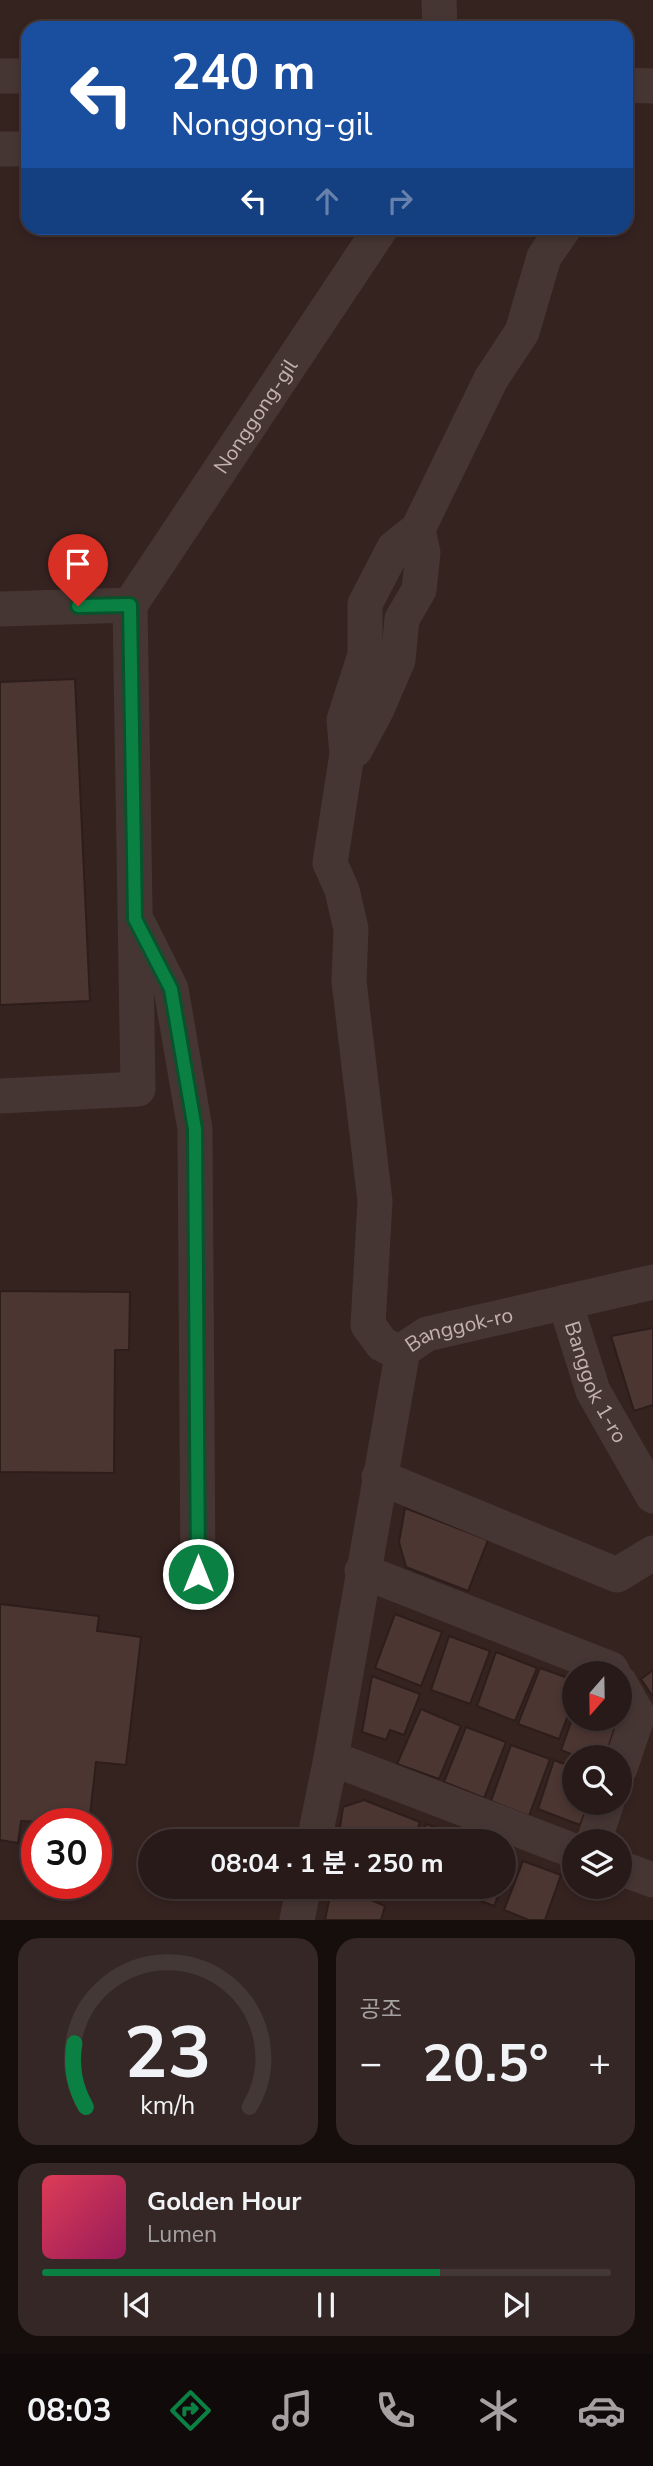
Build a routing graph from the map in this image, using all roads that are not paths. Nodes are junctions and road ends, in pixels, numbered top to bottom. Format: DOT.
graph roads {
  1 [pos="439,0"];
  2 [pos="440,21"];
  3 [pos="0,76"];
  4 [pos="21,76"];
  5 [pos="633,85"];
  6 [pos="653,86"];
  7 [pos="0,149"];
  8 [pos="21,149"];
  9 [pos="376,235"];
  10 [pos="559,235"];
  11 [pos="130,605"];
  12 [pos="0,609"];
  13 [pos="135,919"];
  14 [pos="0,1096"];
  15 [pos="653,1282"];
  16 [pos="565,1302"];
  17 [pos="402,1354"];
  18 [pos="379,1477"];
  19 [pos="653,1496"];
  20 [pos="653,1553"];
  21 [pos="362,1570"];
  22 [pos="198,1574"];
  23 [pos="591,1661"];
  24 [pos="632,1704"];
  25 [pos="628,1745"];
  26 [pos="331,1758"];
  27 [pos="316,1829"];
  28 [pos="562,1846"];
  29 [pos="632,1872"];
  30 [pos="653,1880"];
  31 [pos="301,1899"];
  32 [pos="297,1920"];
  1 -- 2 [label="street"];
  3 -- 4 [label="street"];
  5 -- 6 [label="street"];
  7 -- 8 [label="street"];
  9 -- 11 [label="street, Nonggong-gil"];
  10 -- 17 [label="street"];
  11 -- 12 [label="street"];
  11 -- 13 [label="street"];
  13 -- 14 [label="street"];
  13 -- 22 [label="street"];
  15 -- 16 [label="street, Banggok-ro"];
  16 -- 17 [label="street, Banggok-ro"];
  16 -- 19 [label="street, Banggok 1-ro"];
  17 -- 18 [label="street, Banggok-ro"];
  18 -- 20 [label="street"];
  18 -- 21 [label="street, Banggok-ro"];
  21 -- 23 [label="street"];
  21 -- 26 [label="street, Banggok-ro"];
  24 -- 25 [label="street"];
  26 -- 27 [label="street, Banggok-ro"];
  26 -- 28 [label="street"];
  29 -- 30 [label="street"];
  31 -- 32 [label="street"];
}
